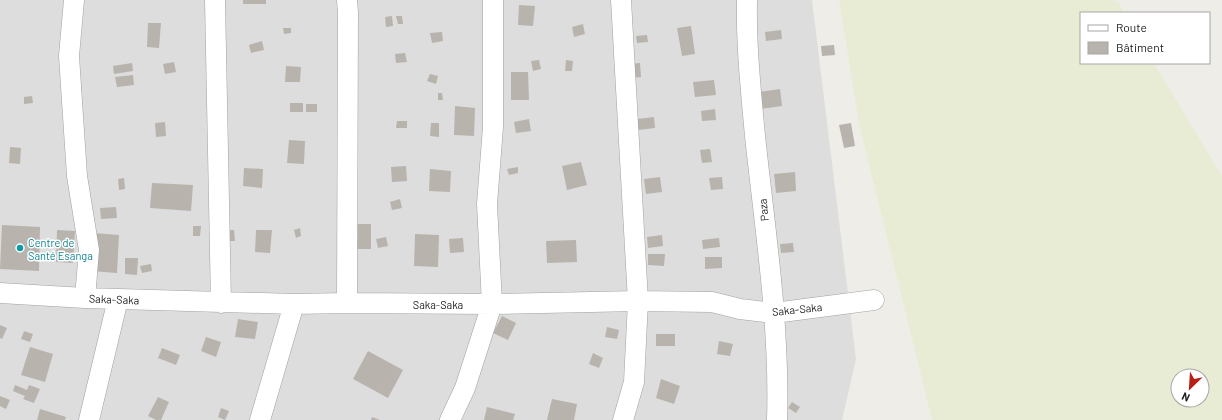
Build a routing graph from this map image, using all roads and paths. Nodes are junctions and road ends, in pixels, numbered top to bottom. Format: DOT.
graph roads {
  1 [pos="74,0"];
  2 [pos="215,0"];
  3 [pos="347,0"];
  4 [pos="493,0"];
  5 [pos="621,0"];
  6 [pos="747,0"];
  7 [pos="0,293"];
  8 [pos="85,298"];
  9 [pos="118,299"];
  10 [pos="874,300"];
  11 [pos="638,301"];
  12 [pos="221,303"];
  13 [pos="348,303"];
  14 [pos="294,304"];
  15 [pos="492,304"];
  16 [pos="774,312"];
  17 [pos="89,420"];
  18 [pos="260,420"];
  19 [pos="450,420"];
  20 [pos="623,420"];
  21 [pos="777,420"];
  1 -- 8 [label="street"];
  2 -- 12 [label="street"];
  3 -- 13 [label="street"];
  4 -- 15 [label="street"];
  5 -- 11 [label="street"];
  6 -- 16 [label="street, Paza"];
  7 -- 8 [label="street, Saka-Saka"];
  8 -- 9 [label="street, Saka-Saka"];
  9 -- 12 [label="street, Saka-Saka"];
  9 -- 17 [label="street"];
  10 -- 16 [label="street, Saka-Saka"];
  11 -- 15 [label="street, Saka-Saka"];
  11 -- 16 [label="street, Saka-Saka"];
  11 -- 20 [label="street"];
  12 -- 14 [label="street, Saka-Saka"];
  13 -- 14 [label="street, Saka-Saka"];
  13 -- 15 [label="street, Saka-Saka"];
  14 -- 18 [label="street"];
  15 -- 19 [label="street"];
  16 -- 21 [label="street, Paza"];
}
